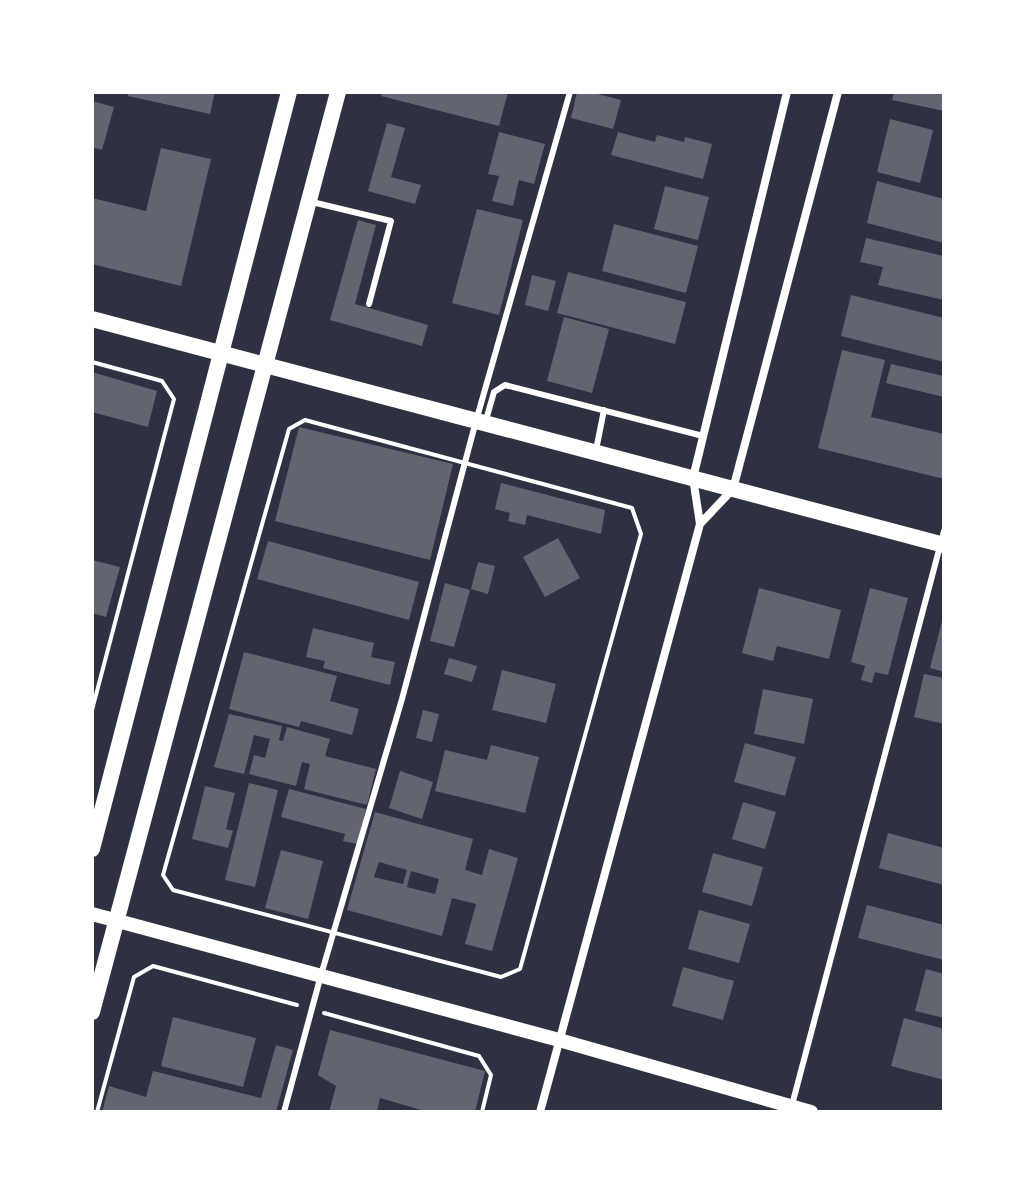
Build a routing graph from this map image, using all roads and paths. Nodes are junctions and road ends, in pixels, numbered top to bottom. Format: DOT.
graph roads {
  1 [pos="289,92"];
  2 [pos="338,92"];
  3 [pos="570,92"];
  4 [pos="787,92"];
  5 [pos="838,92"];
  6 [pos="309,201"];
  7 [pos="369,304"];
  8 [pos="92,319"];
  9 [pos="219,351"];
  10 [pos="92,362"];
  11 [pos="265,364"];
  12 [pos="604,410"];
  13 [pos="481,422"];
  14 [pos="703,436"];
  15 [pos="596,454"];
  16 [pos="693,478"];
  17 [pos="733,489"];
  18 [pos="700,524"];
  19 [pos="943,540"];
  20 [pos="92,710"];
  21 [pos="92,849"];
  22 [pos="92,914"];
  23 [pos="116,920"];
  24 [pos="321,975"];
  25 [pos="312,1009"];
  26 [pos="92,1012"];
  27 [pos="559,1040"];
  28 [pos="790,1109"];
  29 [pos="97,1112"];
  30 [pos="284,1112"];
  31 [pos="482,1112"];
  32 [pos="540,1112"];
  33 [pos="811,1112"];
  1 -- 9 [label="main road"];
  2 -- 6 [label="main road"];
  3 -- 13 [label="lane"];
  4 -- 14 [label="street"];
  5 -- 17 [label="street"];
  6 -- 7 [label="lane"];
  6 -- 11 [label="main road"];
  8 -- 9 [label="main road"];
  9 -- 11 [label="main road"];
  9 -- 21 [label="main road"];
  10 -- 20 [label="path"];
  11 -- 13 [label="main road"];
  11 -- 23 [label="main road"];
  12 -- 13 [label="lane"];
  12 -- 14 [label="lane"];
  12 -- 15 [label="lane"];
  13 -- 15 [label="main road"];
  13 -- 24 [label="lane"];
  14 -- 16 [label="street"];
  15 -- 16 [label="main road"];
  16 -- 17 [label="main road"];
  16 -- 18 [label="street"];
  17 -- 18 [label="street"];
  17 -- 19 [label="main road"];
  18 -- 27 [label="street"];
  19 -- 28 [label="lane"];
  22 -- 23 [label="street"];
  23 -- 24 [label="street"];
  23 -- 26 [label="main road"];
  24 -- 25 [label="lane"];
  24 -- 27 [label="street"];
  25 -- 29 [label="path"];
  25 -- 30 [label="lane"];
  25 -- 31 [label="path"];
  27 -- 28 [label="street"];
  27 -- 32 [label="street"];
  28 -- 33 [label="street"];
}
